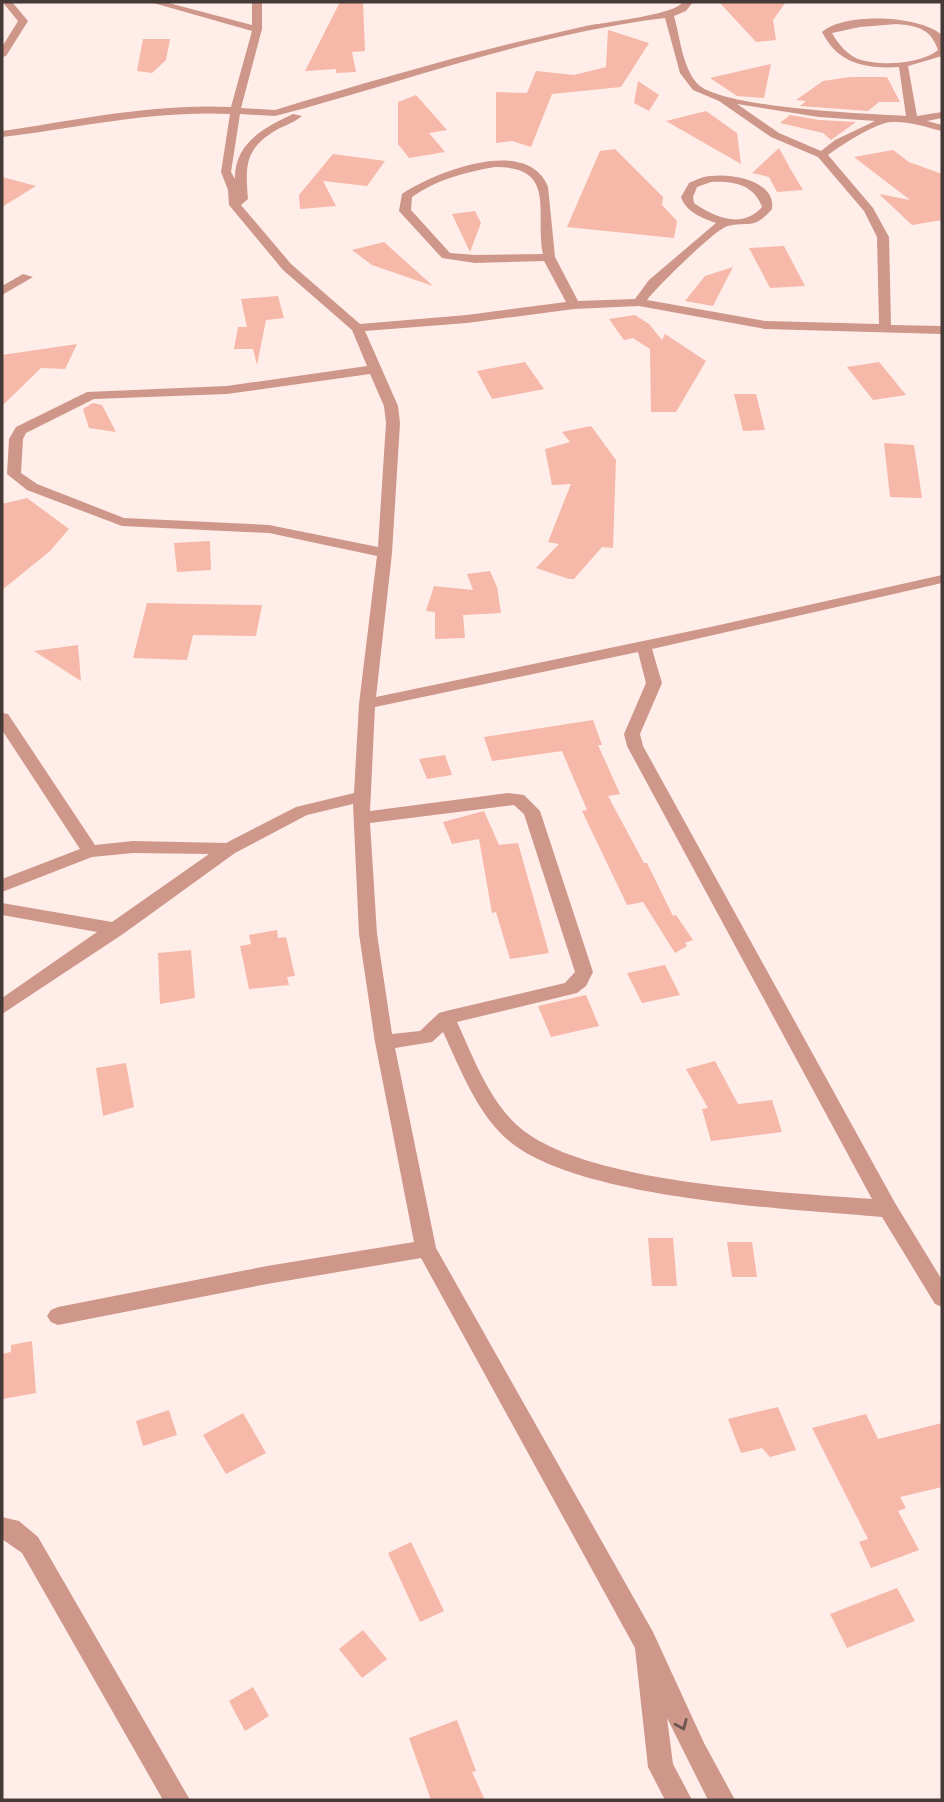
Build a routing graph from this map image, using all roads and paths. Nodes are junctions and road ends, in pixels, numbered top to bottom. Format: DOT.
graph roads {
  1 [pos="155,2"];
  2 [pos="257,2"];
  3 [pos="688,2"];
  4 [pos="7,3"];
  5 [pos="669,15"];
  6 [pos="257,29"];
  7 [pos="942,50"];
  8 [pos="2,54"];
  9 [pos="903,63"];
  10 [pos="396,79"];
  11 [pos="723,99"];
  12 [pos="236,109"];
  13 [pos="942,115"];
  14 [pos="886,120"];
  15 [pos="912,120"];
  16 [pos="942,128"];
  17 [pos="2,134"];
  18 [pos="822,155"];
  19 [pos="240,211"];
  20 [pos="723,223"];
  21 [pos="549,257"];
  22 [pos="27,277"];
  23 [pos="2,291"];
  24 [pos="639,302"];
  25 [pos="574,305"];
  26 [pos="885,327"];
  27 [pos="357,328"];
  28 [pos="942,330"];
  29 [pos="376,369"];
  30 [pos="385,553"];
  31 [pos="942,579"];
  32 [pos="644,646"];
  33 [pos="367,704"];
  34 [pos="2,718"];
  35 [pos="363,796"];
  36 [pos="361,818"];
  37 [pos="229,849"];
  38 [pos="90,851"];
  39 [pos="2,886"];
  40 [pos="2,909"];
  41 [pos="117,929"];
  42 [pos="2,1007"];
  43 [pos="446,1018"];
  44 [pos="384,1042"];
  45 [pos="888,1209"];
  46 [pos="426,1248"];
  47 [pos="942,1298"];
  48 [pos="58,1317"];
  49 [pos="2,1528"];
  50 [pos="644,1640"];
  51 [pos="177,1800"];
  52 [pos="679,1800"];
  53 [pos="722,1800"];
  1 -- 6 [label="street"];
  2 -- 6 [label="street"];
  3 -- 5 [label="street"];
  4 -- 8 [label="street"];
  5 -- 10 [label="street"];
  5 -- 11 [label="street"];
  6 -- 12 [label="street"];
  7 -- 9 [label="street"];
  7 -- 9 [label="street"];
  9 -- 15 [label="street"];
  10 -- 12 [label="street"];
  10 -- 19 [label="street"];
  11 -- 14 [label="street"];
  11 -- 18 [label="street"];
  12 -- 17 [label="street"];
  12 -- 19 [label="street"];
  13 -- 15 [label="street"];
  14 -- 15 [label="street"];
  14 -- 18 [label="street"];
  15 -- 16 [label="street"];
  18 -- 26 [label="street"];
  19 -- 27 [label="street"];
  20 -- 20 [label="street"];
  20 -- 24 [label="street"];
  21 -- 21 [label="street"];
  21 -- 25 [label="street"];
  22 -- 23 [label="street"];
  24 -- 25 [label="street"];
  24 -- 26 [label="street"];
  25 -- 27 [label="street"];
  26 -- 28 [label="street"];
  27 -- 29 [label="street"];
  29 -- 30 [label="street"];
  29 -- 30 [label="street"];
  30 -- 33 [label="street"];
  31 -- 32 [label="street"];
  32 -- 33 [label="street"];
  32 -- 45 [label="street"];
  33 -- 35 [label="street"];
  34 -- 38 [label="street"];
  35 -- 36 [label="street"];
  35 -- 37 [label="street"];
  36 -- 43 [label="street"];
  36 -- 44 [label="street"];
  37 -- 38 [label="street"];
  37 -- 41 [label="street"];
  38 -- 39 [label="street"];
  40 -- 41 [label="street"];
  41 -- 42 [label="street"];
  43 -- 44 [label="street"];
  43 -- 45 [label="street"];
  44 -- 46 [label="street"];
  45 -- 47 [label="street"];
  46 -- 48 [label="street"];
  46 -- 50 [label="street"];
  49 -- 51 [label="street"];
  50 -- 52 [label="street"];
  50 -- 53 [label="street, one-way"];
}
